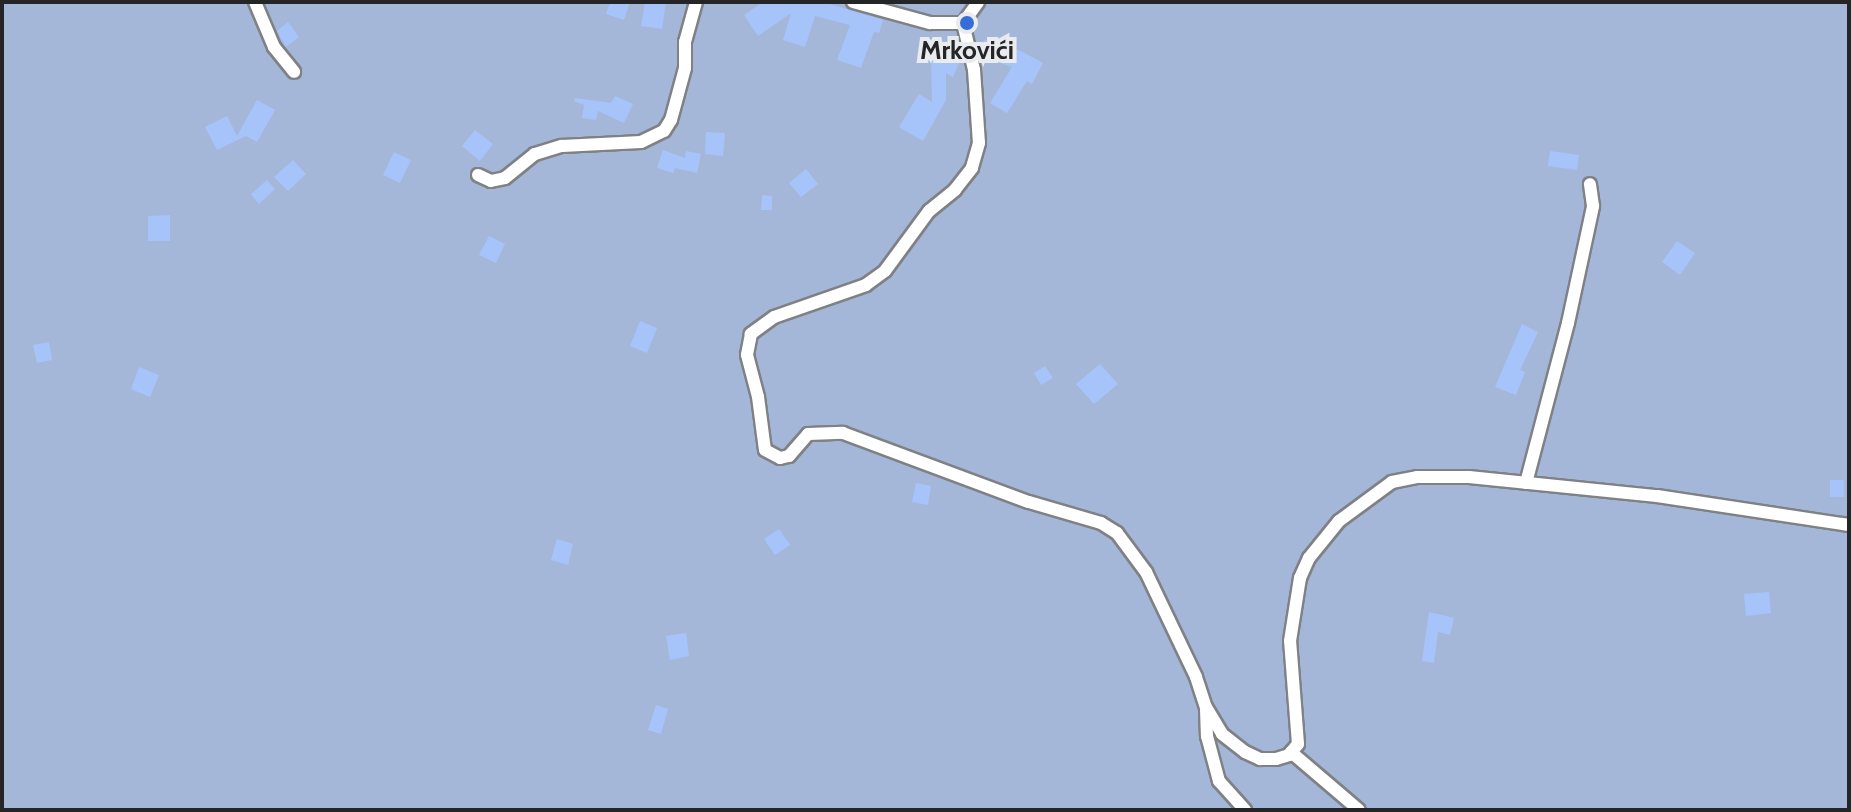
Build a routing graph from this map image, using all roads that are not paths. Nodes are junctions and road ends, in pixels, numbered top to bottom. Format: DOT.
graph roads {
  1 [pos="255,2"];
  2 [pos="696,2"];
  3 [pos="853,2"];
  4 [pos="978,2"];
  5 [pos="963,23"];
  6 [pos="294,72"];
  7 [pos="478,175"];
  8 [pos="1590,184"];
  9 [pos="1526,483"];
  10 [pos="1849,525"];
  11 [pos="1206,707"];
  12 [pos="1291,752"];
  13 [pos="1245,810"];
  14 [pos="1359,810"];
  1 -- 6 [label="street"];
  2 -- 7 [label="street"];
  3 -- 5 [label="street"];
  4 -- 5 [label="street"];
  5 -- 11 [label="street"];
  8 -- 9 [label="street"];
  9 -- 10 [label="street"];
  9 -- 12 [label="street"];
  11 -- 12 [label="street"];
  11 -- 13 [label="street"];
  12 -- 14 [label="street"];
}
